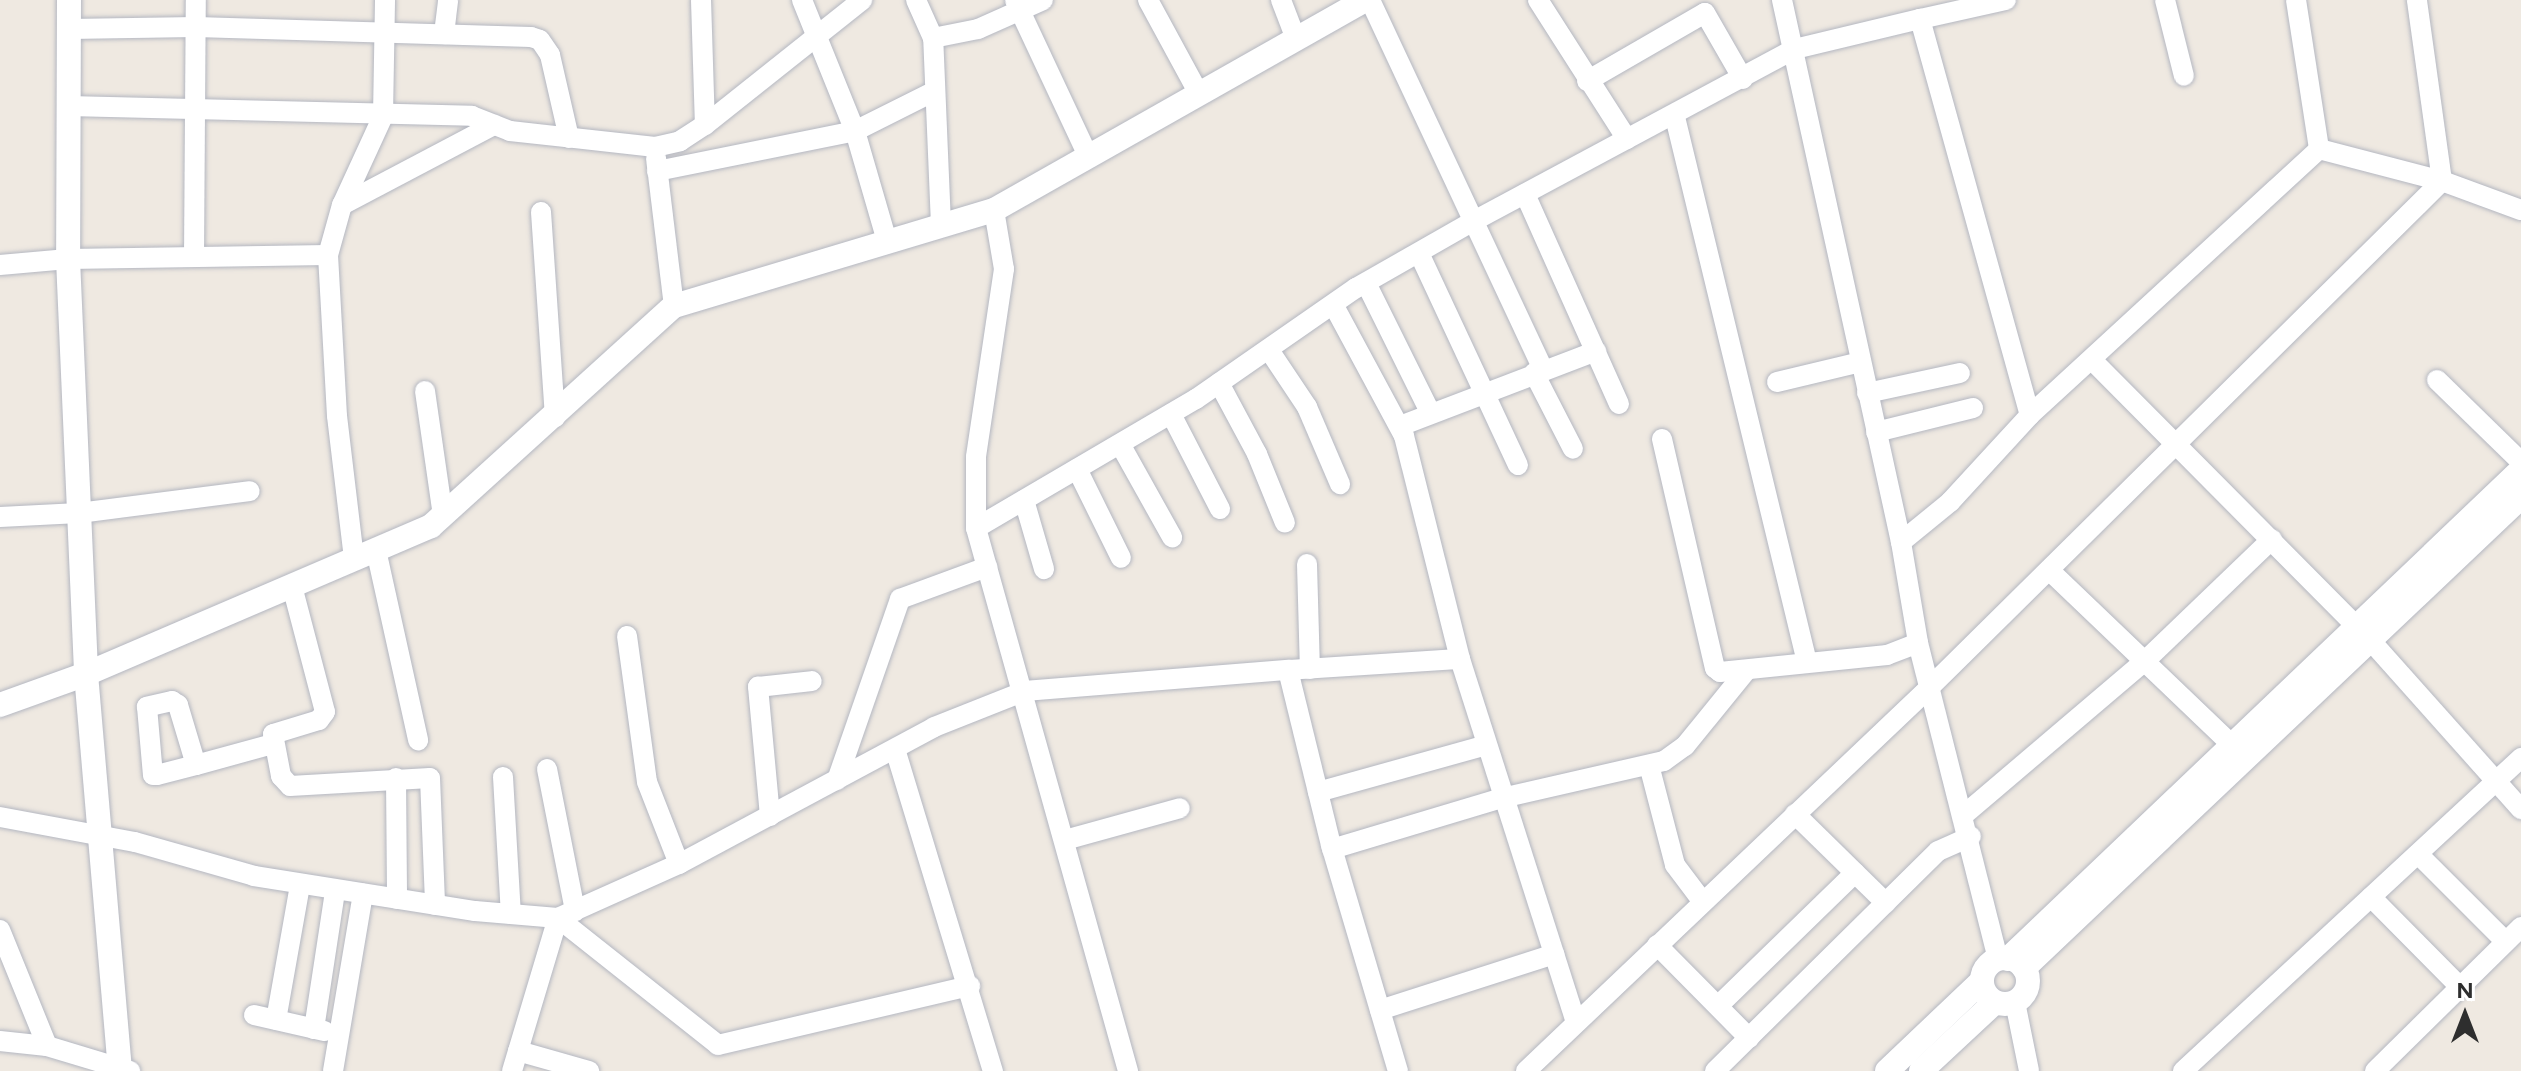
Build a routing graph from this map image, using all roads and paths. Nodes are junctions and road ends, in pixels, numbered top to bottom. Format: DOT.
graph roads {
  1 [pos="69,0"];
  2 [pos="196,0"];
  3 [pos="385,0"];
  4 [pos="448,0"];
  5 [pos="701,0"];
  6 [pos="802,0"];
  7 [pos="862,0"];
  8 [pos="916,0"];
  9 [pos="1043,0"];
  10 [pos="1148,0"];
  11 [pos="1281,0"];
  12 [pos="1368,0"];
  13 [pos="1538,0"];
  14 [pos="1782,0"];
  15 [pos="2006,0"];
  16 [pos="2165,0"];
  17 [pos="2296,0"];
  18 [pos="2417,0"];
  19 [pos="1017,5"];
  20 [pos="1920,19"];
  21 [pos="196,27"];
  22 [pos="69,29"];
  23 [pos="383,32"];
  24 [pos="444,34"];
  25 [pos="933,38"];
  26 [pos="1296,39"];
  27 [pos="814,40"];
  28 [pos="1795,49"];
  29 [pos="2184,76"];
  30 [pos="1743,79"];
  31 [pos="1587,81"];
  32 [pos="935,91"];
  33 [pos="1199,94"];
  34 [pos="68,106"];
  35 [pos="194,112"];
  36 [pos="383,116"];
  37 [pos="1675,117"];
  38 [pos="494,125"];
  39 [pos="705,125"];
  40 [pos="855,131"];
  41 [pos="569,138"];
  42 [pos="1627,139"];
  43 [pos="655,147"];
  44 [pos="2319,149"];
  45 [pos="1088,156"];
  46 [pos="657,171"];
  47 [pos="2442,181"];
  48 [pos="1525,194"];
  49 [pos="342,205"];
  50 [pos="994,210"];
  51 [pos="2521,210"];
  52 [pos="541,212"];
  53 [pos="1470,223"];
  54 [pos="941,225"];
  55 [pos="887,241"];
  56 [pos="1419,253"];
  57 [pos="328,255"];
  58 [pos="194,257"];
  59 [pos="68,259"];
  60 [pos="0,265"];
  61 [pos="1366,283"];
  62 [pos="674,306"];
  63 [pos="1334,306"];
  64 [pos="1269,350"];
  65 [pos="1596,351"];
  66 [pos="2092,360"];
  67 [pos="1860,362"];
  68 [pos="1538,372"];
  69 [pos="1960,373"];
  70 [pos="2437,380"];
  71 [pos="1777,382"];
  72 [pos="1219,383"];
  73 [pos="425,391"];
  74 [pos="1487,391"];
  75 [pos="1867,393"];
  76 [pos="1619,404"];
  77 [pos="1973,408"];
  78 [pos="1171,414"];
  79 [pos="1431,414"];
  80 [pos="2030,415"];
  81 [pos="555,418"];
  82 [pos="1400,426"];
  83 [pos="1876,432"];
  84 [pos="1662,439"];
  85 [pos="2177,443"];
  86 [pos="1120,444"];
  87 [pos="1573,449"];
  88 [pos="2521,462"];
  89 [pos="1518,465"];
  90 [pos="1077,469"];
  91 [pos="2521,470"];
  92 [pos="1340,484"];
  93 [pos="250,491"];
  94 [pos="2521,497"];
  95 [pos="1024,500"];
  96 [pos="1220,509"];
  97 [pos="79,513"];
  98 [pos="443,516"];
  99 [pos="0,517"];
  100 [pos="1285,523"];
  101 [pos="976,528"];
  102 [pos="1172,537"];
  103 [pos="2272,539"];
  104 [pos="1901,542"];
  105 [pos="365,555"];
  106 [pos="1121,558"];
  107 [pos="1307,564"];
  108 [pos="987,567"];
  109 [pos="1044,569"];
  110 [pos="2049,570"];
  111 [pos="292,586"];
  112 [pos="2363,634"];
  113 [pos="627,636"];
  114 [pos="1918,643"];
  115 [pos="1460,659"];
  116 [pos="2147,659"];
  117 [pos="1807,662"];
  118 [pos="1310,669"];
  119 [pos="1288,670"];
  120 [pos="1746,671"];
  121 [pos="86,674"];
  122 [pos="812,681"];
  123 [pos="1930,687"];
  124 [pos="1025,691"];
  125 [pos="0,705"];
  126 [pos="418,740"];
  127 [pos="272,744"];
  128 [pos="1486,745"];
  129 [pos="2233,746"];
  130 [pos="895,749"];
  131 [pos="2521,758"];
  132 [pos="196,765"];
  133 [pos="1649,765"];
  134 [pos="547,769"];
  135 [pos="503,777"];
  136 [pos="396,778"];
  137 [pos="837,780"];
  138 [pos="2496,782"];
  139 [pos="1318,792"];
  140 [pos="1502,798"];
  141 [pos="1180,808"];
  142 [pos="2521,809"];
  143 [pos="1795,814"];
  144 [pos="1965,814"];
  145 [pos="770,816"];
  146 [pos="0,817"];
  147 [pos="1971,836"];
  148 [pos="100,838"];
  149 [pos="1065,840"];
  150 [pos="1332,849"];
  151 [pos="2418,854"];
  152 [pos="679,864"];
  153 [pos="1855,873"];
  154 [pos="300,885"];
  155 [pos="335,891"];
  156 [pos="363,894"];
  157 [pos="2371,897"];
  158 [pos="397,899"];
  159 [pos="1703,902"];
  160 [pos="1886,903"];
  161 [pos="435,905"];
  162 [pos="511,914"];
  163 [pos="566,915"];
  164 [pos="0,930"];
  165 [pos="2514,934"];
  166 [pos="1657,945"];
  167 [pos="1554,954"];
  168 [pos="2010,962"];
  169 [pos="970,986"];
  170 [pos="2460,987"];
  171 [pos="1998,995"];
  172 [pos="1718,1006"];
  173 [pos="1380,1010"];
  174 [pos="254,1015"];
  175 [pos="276,1020"];
  176 [pos="1576,1022"];
  177 [pos="314,1029"];
  178 [pos="339,1035"];
  179 [pos="1749,1038"];
  180 [pos="0,1041"];
  181 [pos="47,1046"];
  182 [pos="515,1061"];
  183 [pos="79,1063"];
  184 [pos="1724,1068"];
  185 [pos="123,1070"];
  186 [pos="333,1071"];
  187 [pos="589,1071"];
  188 [pos="993,1071"];
  189 [pos="1128,1071"];
  190 [pos="1398,1071"];
  191 [pos="1526,1071"];
  192 [pos="1887,1071"];
  193 [pos="1921,1071"];
  194 [pos="2029,1071"];
  195 [pos="2183,1071"];
  196 [pos="2375,1071"];
  1 -- 22 [label="street"];
  2 -- 21 [label="street"];
  3 -- 23 [label="street"];
  4 -- 24 [label="street"];
  5 -- 39 [label="street"];
  6 -- 27 [label="street"];
  7 -- 27 [label="street"];
  8 -- 25 [label="street"];
  9 -- 19 [label="street"];
  10 -- 33 [label="street"];
  11 -- 26 [label="street"];
  12 -- 26 [label="street"];
  12 -- 53 [label="street"];
  13 -- 31 [label="street"];
  14 -- 28 [label="street"];
  15 -- 20 [label="street"];
  16 -- 29 [label="street"];
  17 -- 44 [label="street"];
  18 -- 47 [label="street"];
  19 -- 25 [label="street"];
  19 -- 45 [label="street"];
  20 -- 28 [label="street"];
  20 -- 80 [label="street"];
  21 -- 22 [label="street"];
  21 -- 23 [label="street"];
  21 -- 35 [label="street"];
  22 -- 34 [label="street"];
  23 -- 24 [label="street"];
  23 -- 36 [label="street"];
  24 -- 41 [label="street"];
  25 -- 32 [label="street"];
  26 -- 33 [label="street"];
  27 -- 39 [label="street"];
  27 -- 40 [label="street"];
  28 -- 30 [label="street"];
  28 -- 67 [label="street"];
  30 -- 31 [label="street"];
  30 -- 37 [label="street"];
  31 -- 42 [label="street"];
  32 -- 40 [label="street"];
  32 -- 54 [label="street"];
  33 -- 45 [label="street"];
  34 -- 35 [label="street"];
  34 -- 59 [label="street"];
  35 -- 36 [label="street"];
  35 -- 58 [label="street"];
  36 -- 38 [label="street"];
  36 -- 49 [label="street"];
  37 -- 42 [label="street"];
  37 -- 117 [label="street"];
  38 -- 41 [label="street"];
  38 -- 49 [label="street"];
  39 -- 43 [label="street"];
  40 -- 46 [label="street"];
  40 -- 55 [label="street"];
  41 -- 43 [label="street"];
  42 -- 48 [label="street"];
  43 -- 46 [label="street"];
  44 -- 47 [label="street"];
  44 -- 66 [label="street"];
  45 -- 50 [label="street"];
  46 -- 62 [label="street"];
  47 -- 51 [label="street"];
  47 -- 85 [label="street"];
  48 -- 53 [label="street"];
  48 -- 65 [label="street"];
  49 -- 57 [label="street"];
  50 -- 54 [label="street"];
  50 -- 101 [label="street"];
  52 -- 81 [label="street"];
  53 -- 56 [label="street"];
  53 -- 68 [label="street"];
  54 -- 55 [label="street"];
  55 -- 62 [label="street"];
  56 -- 61 [label="street"];
  56 -- 74 [label="street"];
  57 -- 58 [label="street"];
  57 -- 105 [label="street"];
  58 -- 59 [label="street"];
  59 -- 60 [label="street"];
  59 -- 97 [label="street"];
  61 -- 63 [label="street"];
  61 -- 79 [label="street"];
  62 -- 81 [label="street"];
  63 -- 64 [label="street"];
  63 -- 82 [label="street"];
  64 -- 72 [label="street"];
  64 -- 92 [label="street"];
  65 -- 68 [label="street"];
  65 -- 76 [label="street"];
  66 -- 80 [label="street"];
  66 -- 85 [label="street"];
  67 -- 71 [label="street"];
  67 -- 75 [label="street"];
  68 -- 74 [label="street"];
  68 -- 87 [label="street"];
  69 -- 75 [label="street"];
  70 -- 88 [label="street"];
  72 -- 78 [label="street"];
  72 -- 100 [label="street"];
  73 -- 98 [label="street"];
  74 -- 79 [label="street"];
  74 -- 89 [label="street"];
  75 -- 83 [label="street"];
  77 -- 83 [label="street"];
  78 -- 86 [label="street"];
  78 -- 96 [label="street"];
  79 -- 82 [label="street"];
  80 -- 104 [label="street"];
  81 -- 98 [label="street"];
  82 -- 115 [label="street"];
  83 -- 104 [label="street"];
  84 -- 120 [label="street"];
  85 -- 103 [label="street"];
  85 -- 110 [label="street"];
  86 -- 90 [label="street"];
  86 -- 102 [label="street"];
  90 -- 95 [label="street"];
  90 -- 106 [label="street"];
  91 -- 112 [label="street"];
  93 -- 97 [label="street"];
  94 -- 112 [label="street"];
  95 -- 101 [label="street"];
  95 -- 109 [label="street"];
  97 -- 99 [label="street"];
  97 -- 121 [label="street"];
  98 -- 105 [label="street"];
  101 -- 108 [label="street"];
  103 -- 112 [label="street"];
  103 -- 116 [label="street"];
  104 -- 114 [label="street"];
  105 -- 111 [label="street"];
  105 -- 126 [label="street"];
  107 -- 118 [label="street"];
  108 -- 124 [label="street"];
  108 -- 137 [label="street"];
  110 -- 116 [label="street"];
  110 -- 123 [label="street"];
  111 -- 121 [label="street"];
  111 -- 127 [label="street"];
  112 -- 129 [label="street"];
  112 -- 138 [label="street"];
  112 -- 168 [label="street"];
  113 -- 152 [label="street"];
  114 -- 117 [label="street"];
  114 -- 123 [label="street"];
  115 -- 118 [label="street"];
  115 -- 128 [label="street"];
  116 -- 129 [label="street"];
  116 -- 144 [label="street"];
  117 -- 120 [label="street"];
  118 -- 119 [label="street"];
  119 -- 124 [label="street"];
  119 -- 139 [label="street"];
  120 -- 133 [label="street"];
  121 -- 125 [label="street"];
  121 -- 148 [label="street"];
  122 -- 145 [label="street"];
  123 -- 143 [label="street"];
  123 -- 144 [label="street"];
  124 -- 130 [label="street"];
  124 -- 149 [label="street"];
  127 -- 132 [label="street"];
  127 -- 136 [label="street"];
  128 -- 139 [label="street"];
  128 -- 140 [label="street"];
  129 -- 168 [label="street"];
  130 -- 137 [label="street"];
  130 -- 169 [label="street"];
  131 -- 138 [label="street"];
  133 -- 140 [label="street"];
  133 -- 159 [label="street"];
  134 -- 163 [label="street"];
  135 -- 162 [label="street"];
  136 -- 158 [label="street"];
  136 -- 161 [label="street"];
  137 -- 145 [label="street"];
  138 -- 142 [label="street"];
  138 -- 151 [label="street"];
  139 -- 150 [label="street"];
  140 -- 150 [label="street"];
  140 -- 167 [label="street"];
  141 -- 149 [label="street"];
  143 -- 153 [label="street"];
  143 -- 159 [label="street"];
  144 -- 147 [label="street"];
  145 -- 152 [label="street"];
  146 -- 148 [label="street"];
  147 -- 160 [label="street"];
  147 -- 168 [label="street"];
  148 -- 154 [label="street"];
  148 -- 185 [label="street"];
  149 -- 189 [label="street"];
  150 -- 173 [label="street"];
  151 -- 157 [label="street"];
  151 -- 165 [label="street"];
  152 -- 163 [label="street"];
  153 -- 160 [label="street"];
  153 -- 172 [label="street"];
  154 -- 155 [label="street"];
  154 -- 175 [label="street"];
  155 -- 156 [label="street"];
  155 -- 177 [label="street"];
  156 -- 158 [label="street"];
  156 -- 178 [label="street"];
  157 -- 170 [label="street"];
  157 -- 195 [label="street"];
  158 -- 161 [label="street"];
  159 -- 166 [label="street"];
  160 -- 179 [label="street"];
  161 -- 162 [label="street"];
  162 -- 163 [label="street"];
  163 -- 169 [label="street"];
  163 -- 182 [label="street"];
  164 -- 181 [label="street"];
  165 -- 170 [label="street"];
  166 -- 172 [label="street"];
  166 -- 176 [label="street"];
  167 -- 173 [label="street"];
  167 -- 176 [label="street"];
  168 -- 171 [label="street"];
  168 -- 171 [label="street"];
  169 -- 188 [label="street"];
  170 -- 196 [label="street"];
  171 -- 192 [label="street"];
  171 -- 193 [label="street"];
  171 -- 194 [label="street"];
  172 -- 179 [label="street"];
  173 -- 190 [label="street"];
  174 -- 175 [label="street"];
  175 -- 177 [label="street"];
  176 -- 191 [label="street"];
  177 -- 178 [label="street"];
  178 -- 186 [label="street"];
  179 -- 184 [label="street"];
  180 -- 181 [label="street"];
  181 -- 183 [label="street"];
  182 -- 187 [label="street"];
  183 -- 185 [label="street"];
}
